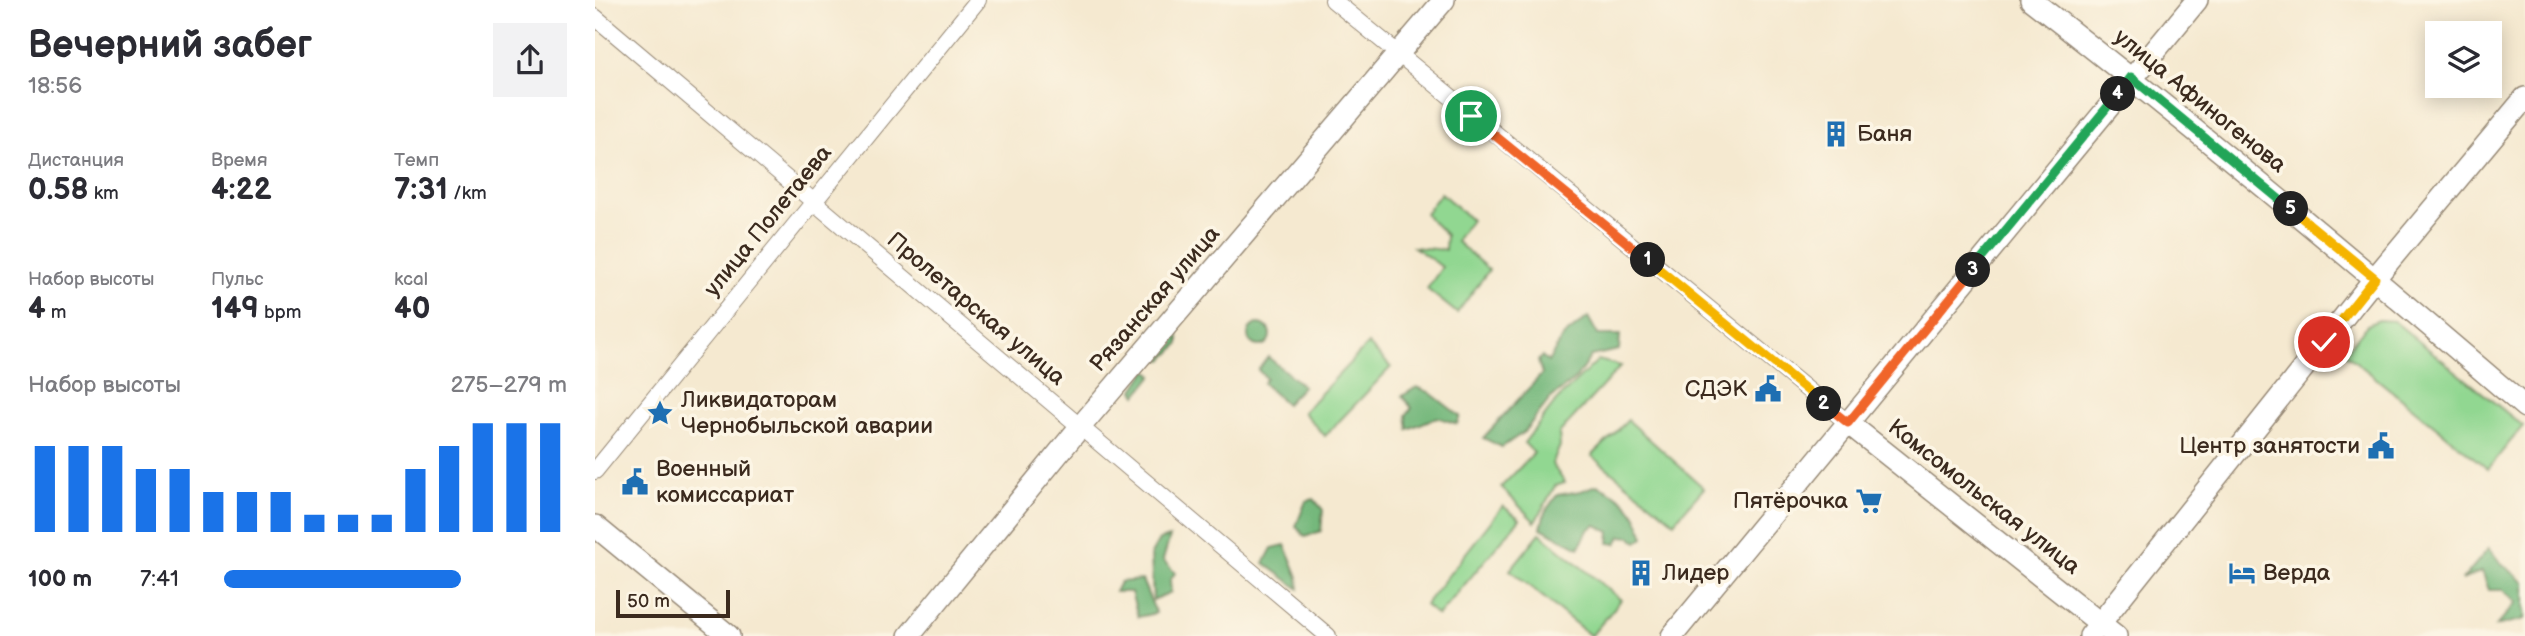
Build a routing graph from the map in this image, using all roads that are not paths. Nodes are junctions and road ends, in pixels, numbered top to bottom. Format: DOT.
graph roads {
  1 [pos="978,0"];
  2 [pos="1333,0"];
  3 [pos="1444,0"];
  4 [pos="2031,0"];
  5 [pos="2197,0"];
  6 [pos="595,17"];
  7 [pos="1398,56"];
  8 [pos="2131,77"];
  9 [pos="2525,98"];
  10 [pos="813,201"];
  11 [pos="2375,278"];
  12 [pos="2525,407"];
  13 [pos="1848,423"];
  14 [pos="1080,427"];
  15 [pos="595,471"];
  16 [pos="595,526"];
  17 [pos="2102,632"];
  18 [pos="729,636"];
  19 [pos="909,636"];
  20 [pos="1328,636"];
  21 [pos="1672,636"];
  1 -- 10 [label="street, улица Полетаева"];
  2 -- 7 [label="street, Комсомольская улица"];
  3 -- 7 [label="street, Рязанская улица"];
  4 -- 8 [label="street, улица Афиногенова"];
  5 -- 8 [label="street"];
  6 -- 10 [label="street, Пролетарская улица"];
  7 -- 13 [label="street, Комсомольская улица"];
  7 -- 14 [label="street, Рязанская улица"];
  8 -- 11 [label="street, улица Афиногенова"];
  8 -- 13 [label="street"];
  9 -- 11 [label="street"];
  10 -- 14 [label="street, Пролетарская улица"];
  10 -- 15 [label="street, улица Полетаева"];
  11 -- 12 [label="street, улица Афиногенова"];
  11 -- 17 [label="street"];
  13 -- 17 [label="street, Комсомольская улица"];
  13 -- 21 [label="street"];
  14 -- 19 [label="street, Рязанская улица"];
  14 -- 20 [label="street, Пролетарская улица"];
  16 -- 18 [label="street"];
}
